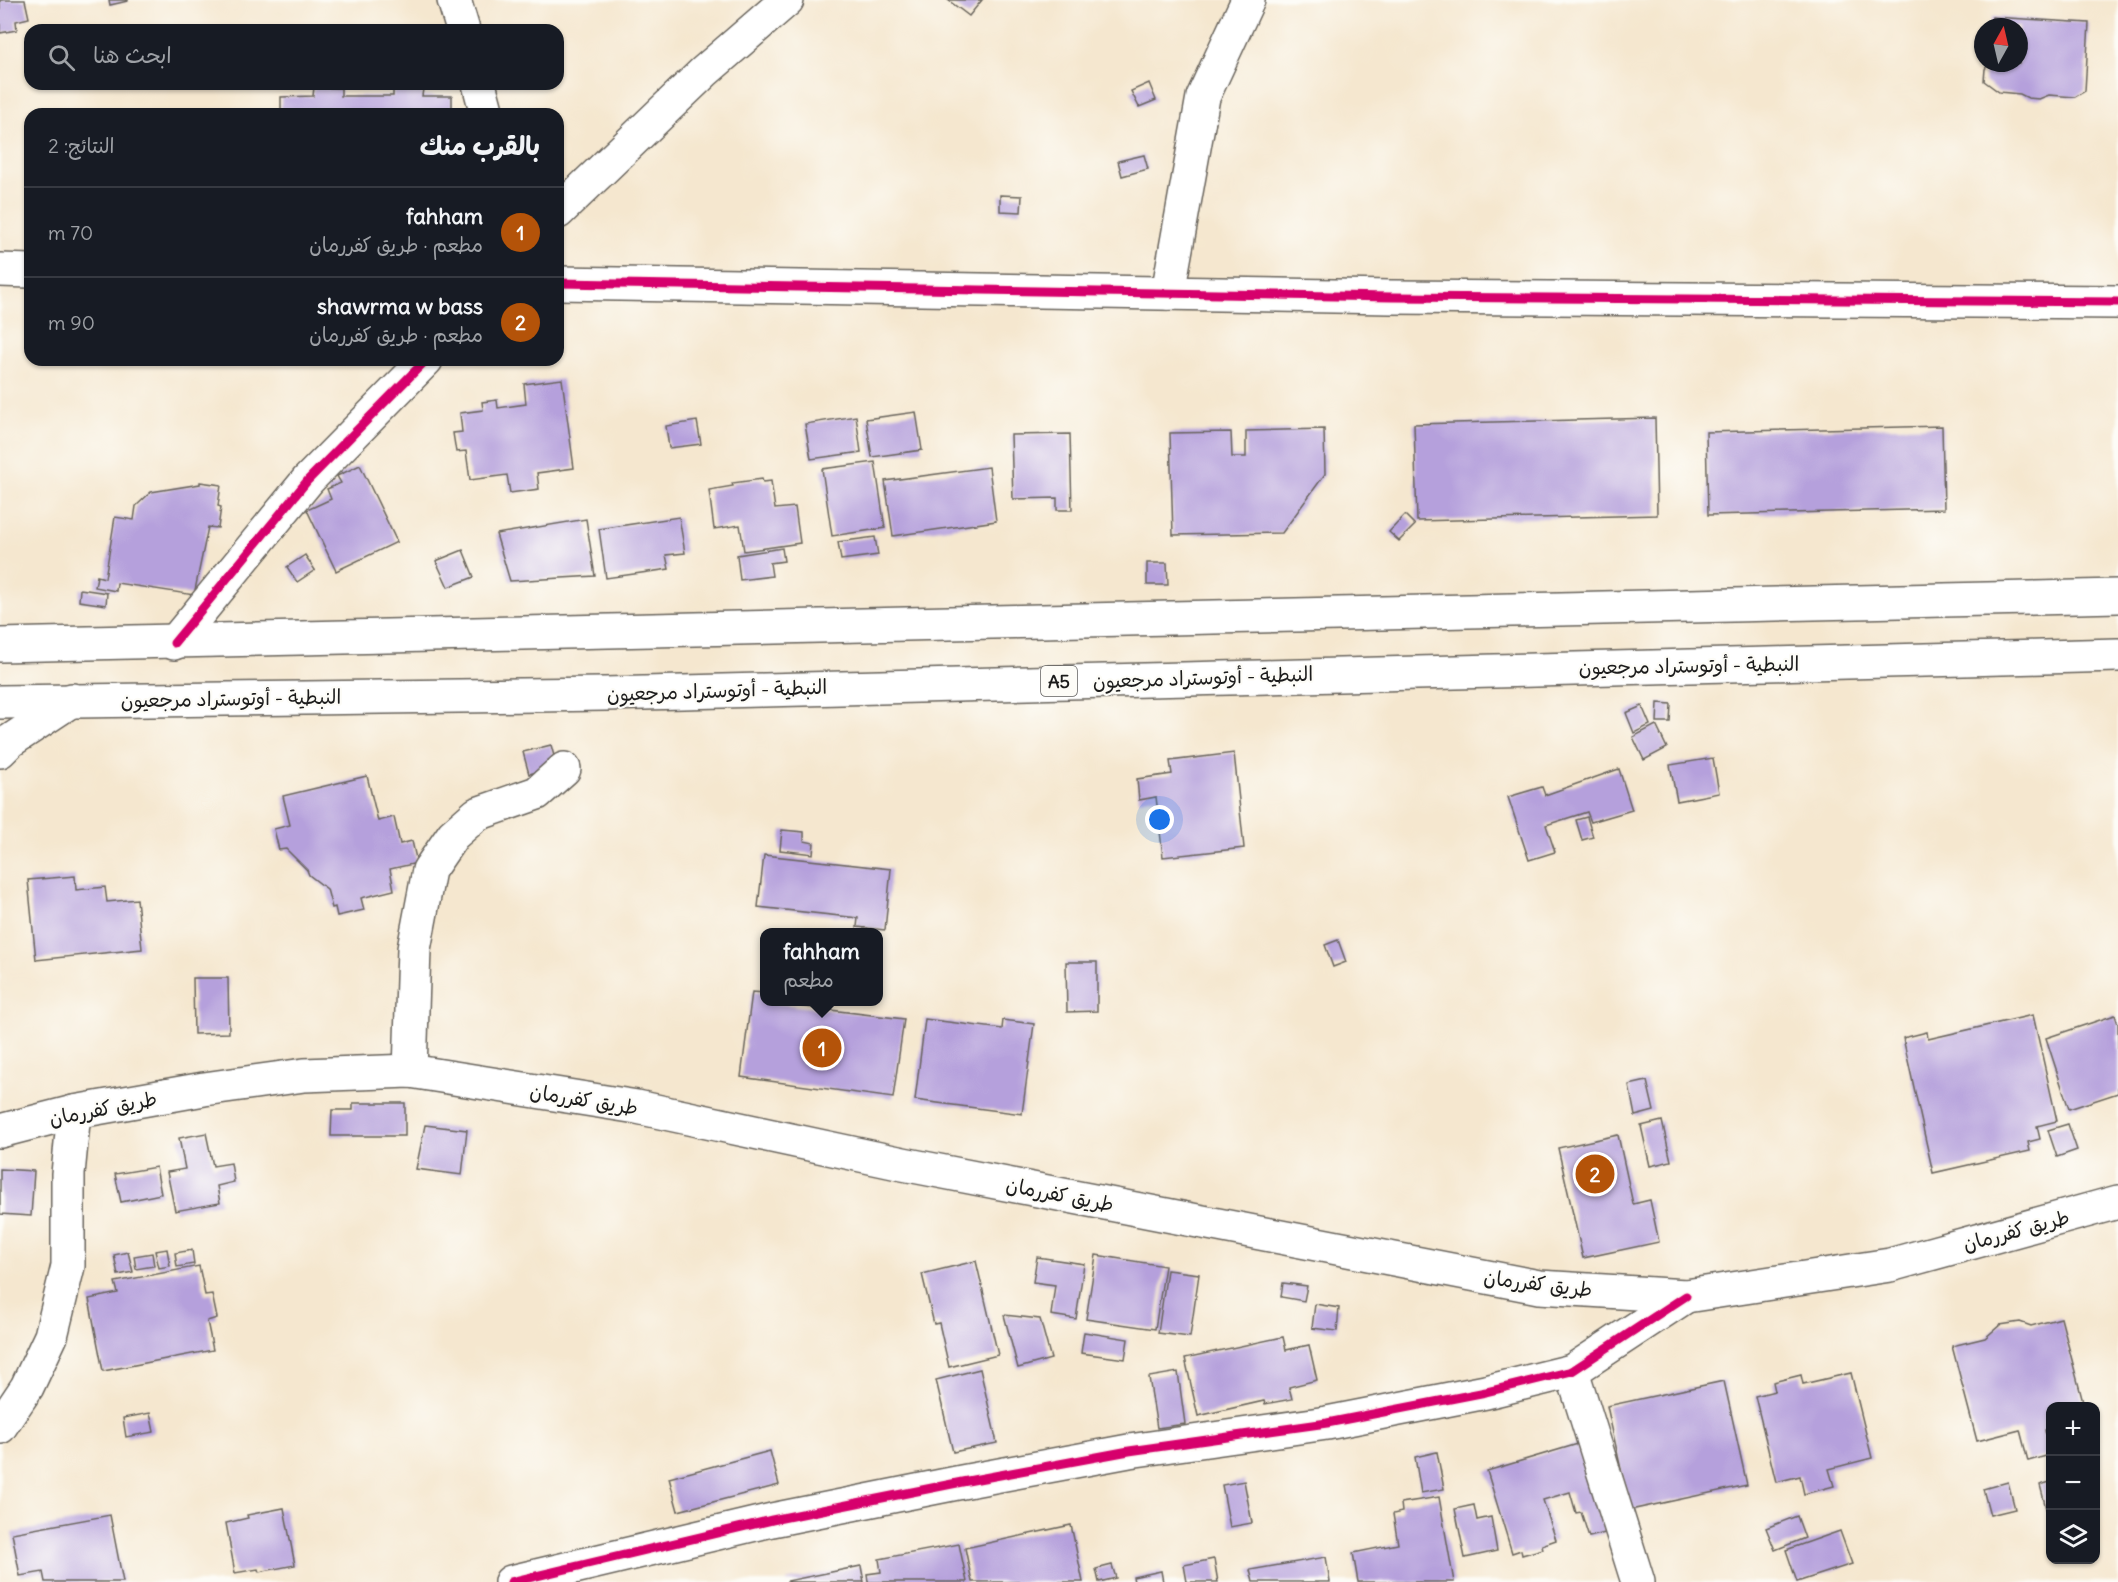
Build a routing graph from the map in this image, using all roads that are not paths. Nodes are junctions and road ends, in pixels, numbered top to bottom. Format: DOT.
graph roads {
  1 [pos="454,0"];
  2 [pos="787,0"];
  3 [pos="1248,0"];
  4 [pos="461,24"];
  5 [pos="481,90"];
  6 [pos="485,108"];
  7 [pos="564,206"];
  8 [pos="0,270"];
  9 [pos="24,271"];
  10 [pos="564,283"];
  11 [pos="1168,293"];
  12 [pos="2118,303"];
  13 [pos="420,366"];
  14 [pos="2118,596"];
  15 [pos="174,642"];
  16 [pos="0,645"];
  17 [pos="2118,655"];
  18 [pos="72,700"];
  19 [pos="0,702"];
  20 [pos="0,751"];
  21 [pos="564,769"];
  22 [pos="410,1071"];
  23 [pos="74,1112"];
  24 [pos="0,1131"];
  25 [pos="2118,1202"];
  26 [pos="1686,1296"];
  27 [pos="1572,1371"];
  28 [pos="0,1427"];
  29 [pos="511,1582"];
  30 [pos="1638,1582"];
  1 -- 4 [label="main road"];
  2 -- 7 [label="main road"];
  3 -- 11 [label="main road"];
  5 -- 6 [label="main road"];
  8 -- 9 [label="main road"];
  10 -- 11 [label="main road"];
  11 -- 12 [label="main road"];
  13 -- 15 [label="main road"];
  14 -- 15 [label="main road"];
  15 -- 16 [label="main road"];
  17 -- 18 [label="main road, النبطية - أوتوستراد مرجعيون / A5"];
  18 -- 19 [label="main road, النبطية - أوتوستراد مرجعيون / A5"];
  18 -- 20 [label="main road"];
  21 -- 22 [label="main road"];
  22 -- 23 [label="main road, طريق كفررمان"];
  22 -- 26 [label="main road, طريق كفررمان"];
  23 -- 24 [label="main road, طريق كفررمان"];
  23 -- 28 [label="main road"];
  25 -- 26 [label="main road, طريق كفررمان"];
  26 -- 27 [label="main road"];
  27 -- 29 [label="main road"];
  27 -- 30 [label="main road"];
}
